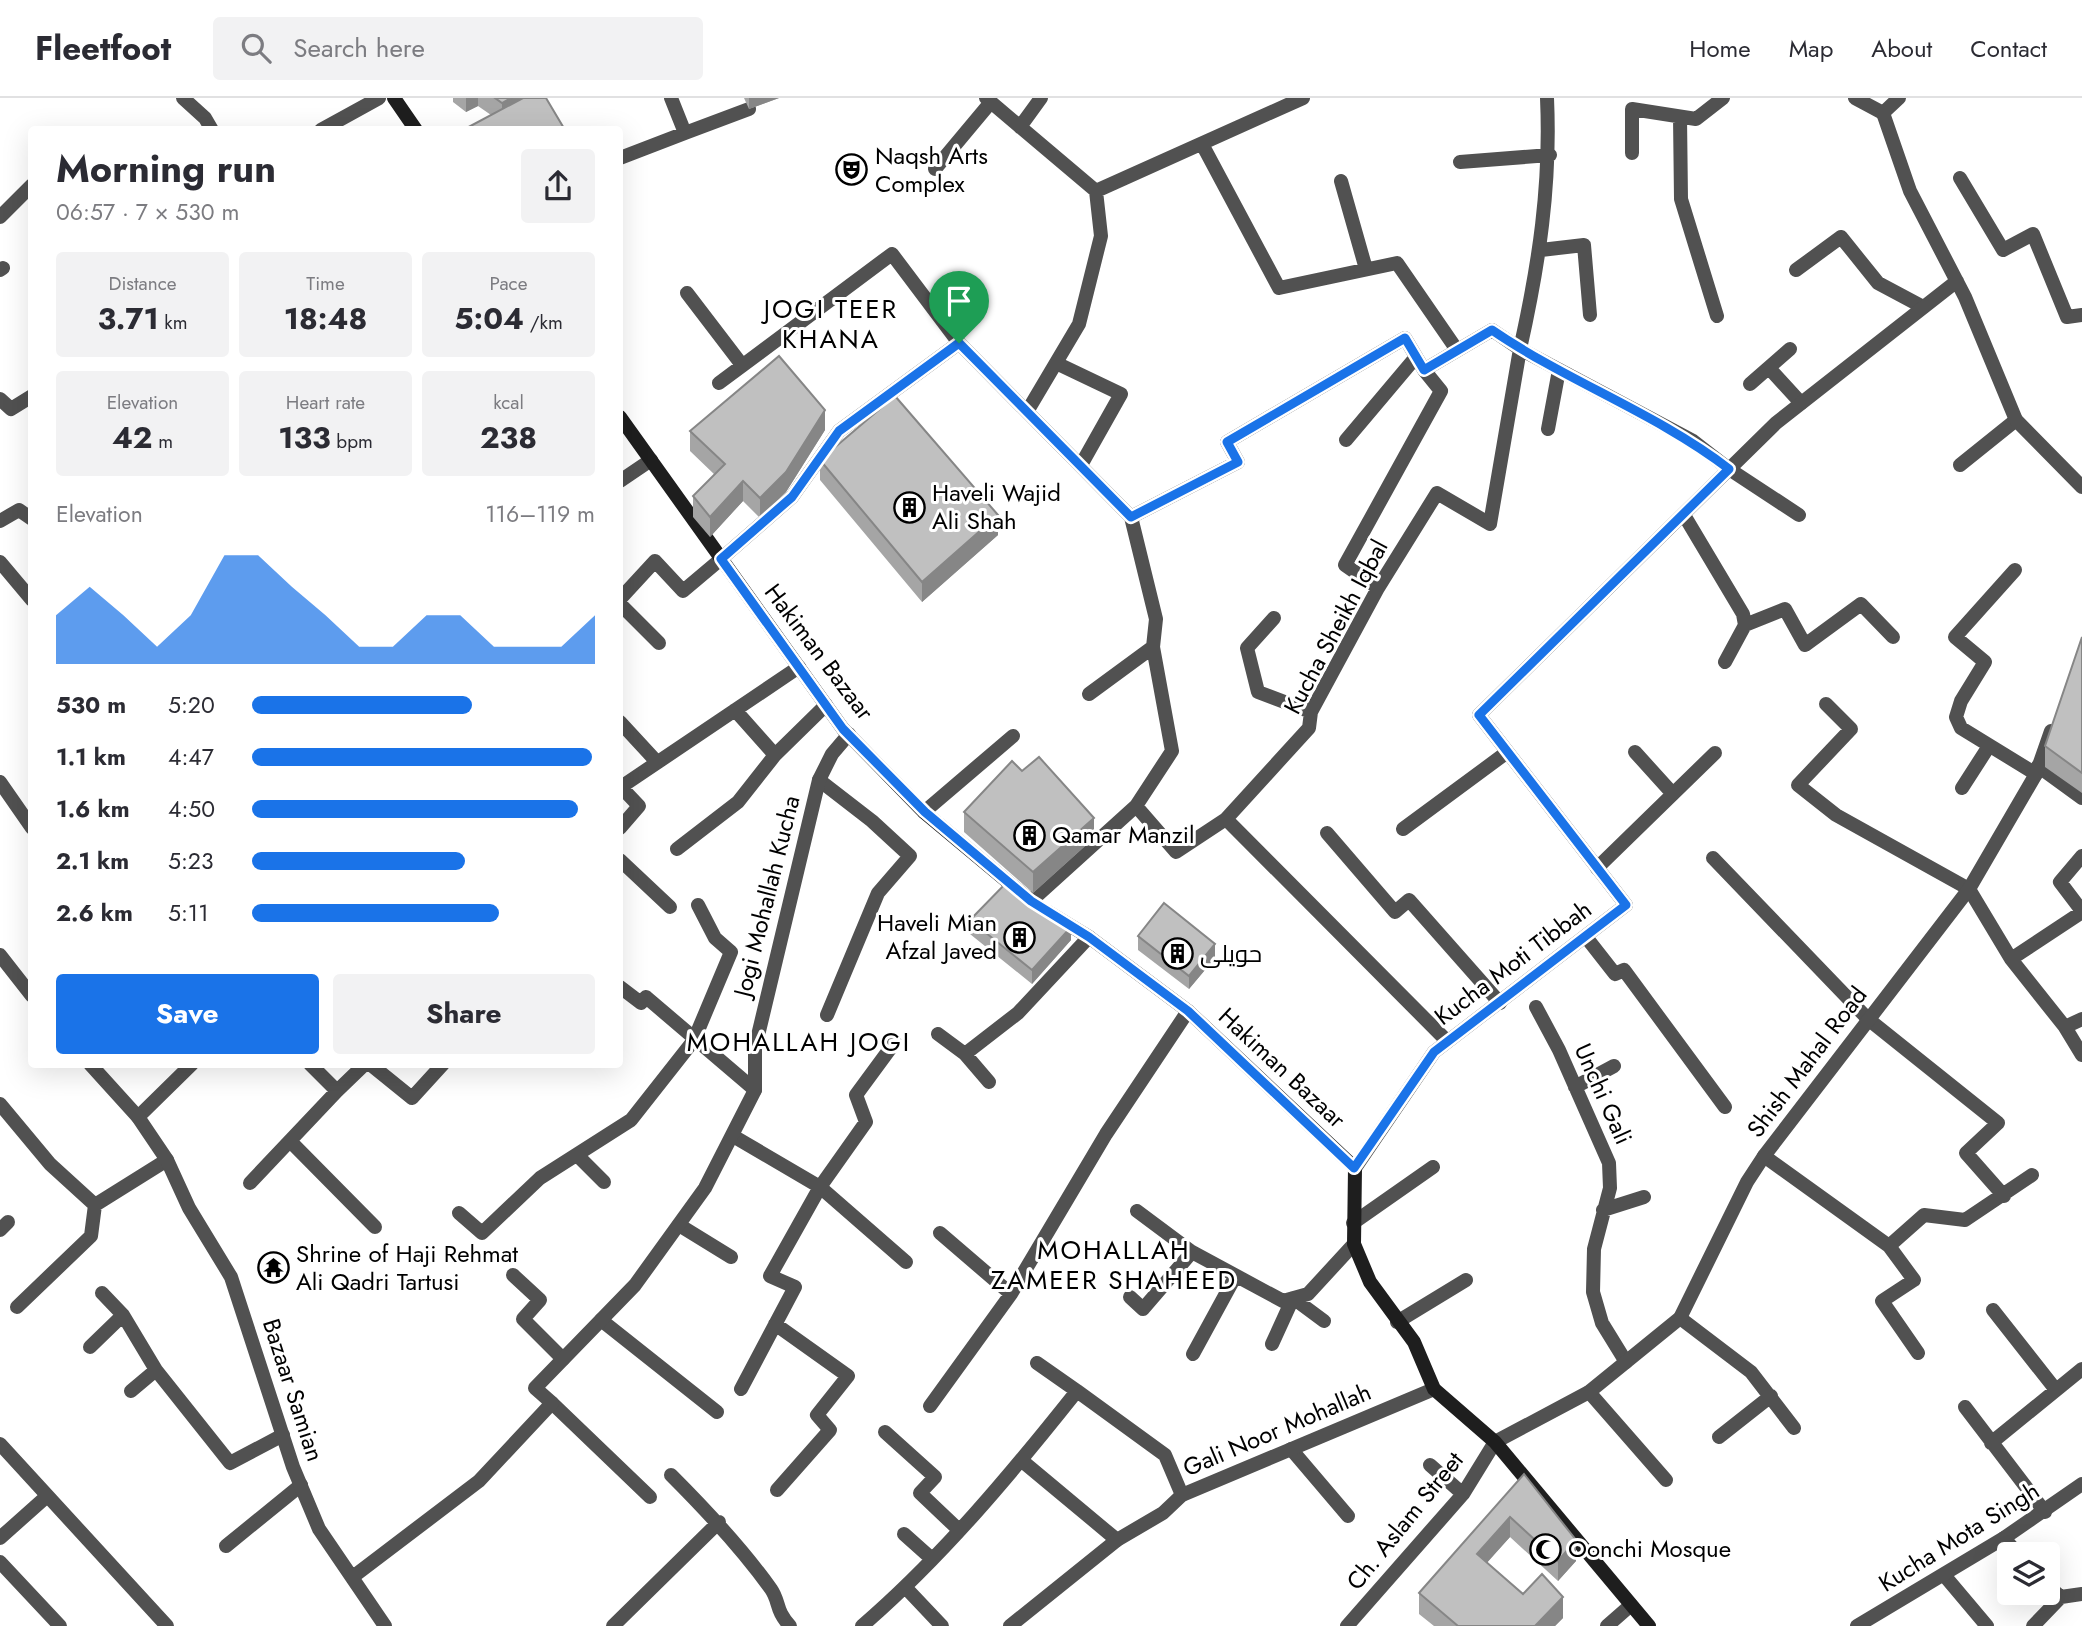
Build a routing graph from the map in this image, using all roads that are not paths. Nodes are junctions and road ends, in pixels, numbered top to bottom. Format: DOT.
graph roads {
  1 [pos="183,98"];
  2 [pos="379,98"];
  3 [pos="394,98"];
  4 [pos="671,98"];
  5 [pos="1041,98"];
  6 [pos="1303,98"];
  7 [pos="1547,98"];
  8 [pos="1723,98"];
  9 [pos="1855,98"];
  10 [pos="1899,98"];
  11 [pos="988,100"];
  12 [pos="749,109"];
  13 [pos="1883,113"];
  14 [pos="1680,117"];
  15 [pos="210,126"];
  16 [pos="328,126"];
  17 [pos="413,126"];
  18 [pos="1020,127"];
  19 [pos="685,133"];
  20 [pos="1202,144"];
  21 [pos="1632,153"];
  22 [pos="1550,155"];
  23 [pos="623,157"];
  24 [pos="1460,162"];
  25 [pos="935,169"];
  26 [pos="1960,178"];
  27 [pos="1341,181"];
  28 [pos="28,189"];
  29 [pos="1096,191"];
  30 [pos="0,217"];
  31 [pos="1541,250"];
  32 [pos="1366,269"];
  33 [pos="1796,270"];
  34 [pos="1957,281"];
  35 [pos="687,293"];
  36 [pos="1923,307"];
  37 [pos="1590,315"];
  38 [pos="2082,315"];
  39 [pos="1717,316"];
  40 [pos="959,343"];
  41 [pos="1520,349"];
  42 [pos="1790,349"];
  43 [pos="1457,351"];
  44 [pos="1056,363"];
  45 [pos="1420,363"];
  46 [pos="742,365"];
  47 [pos="1769,368"];
  48 [pos="1559,370"];
  49 [pos="719,383"];
  50 [pos="1750,384"];
  51 [pos="28,398"];
  52 [pos="0,399"];
  53 [pos="1801,403"];
  54 [pos="1028,410"];
  55 [pos="2016,420"];
  56 [pos="623,421"];
  57 [pos="1548,429"];
  58 [pos="1346,440"];
  59 [pos="651,460"];
  60 [pos="1081,465"];
  61 [pos="1960,466"];
  62 [pos="1729,469"];
  63 [pos="623,479"];
  64 [pos="2082,487"];
  65 [pos="1684,514"];
  66 [pos="1799,515"];
  67 [pos="28,516"];
  68 [pos="1131,517"];
  69 [pos="0,522"];
  70 [pos="721,559"];
  71 [pos="0,562"];
  72 [pos="2015,570"];
  73 [pos="1378,589"];
  74 [pos="28,595"];
  75 [pos="623,598"];
  76 [pos="623,604"];
  77 [pos="1274,618"];
  78 [pos="1745,625"];
  79 [pos="1893,637"];
  80 [pos="659,643"];
  81 [pos="1153,648"];
  82 [pos="1725,662"];
  83 [pos="799,667"];
  84 [pos="1089,694"];
  85 [pos="1826,704"];
  86 [pos="826,705"];
  87 [pos="735,710"];
  88 [pos="1311,712"];
  89 [pos="2057,714"];
  90 [pos="623,725"];
  91 [pos="849,734"];
  92 [pos="1013,736"];
  93 [pos="1989,746"];
  94 [pos="1635,751"];
  95 [pos="1506,753"];
  96 [pos="1715,753"];
  97 [pos="775,755"];
  98 [pos="656,761"];
  99 [pos="2037,770"];
  100 [pos="819,780"];
  101 [pos="0,782"];
  102 [pos="623,786"];
  103 [pos="1962,788"];
  104 [pos="623,789"];
  105 [pos="1673,794"];
  106 [pos="2082,798"];
  107 [pos="1136,806"];
  108 [pos="925,812"];
  109 [pos="1226,819"];
  110 [pos="28,822"];
  111 [pos="623,825"];
  112 [pos="1403,829"];
  113 [pos="1327,833"];
  114 [pos="677,849"];
  115 [pos="2082,856"];
  116 [pos="1713,858"];
  117 [pos="623,863"];
  118 [pos="1597,868"];
  119 [pos="1969,889"];
  120 [pos="1031,901"];
  121 [pos="698,905"];
  122 [pos="670,907"];
  123 [pos="2082,911"];
  124 [pos="1089,937"];
  125 [pos="1586,937"];
  126 [pos="0,955"];
  127 [pos="2011,959"];
  128 [pos="623,989"];
  129 [pos="28,991"];
  130 [pos="1500,1003"];
  131 [pos="1536,1007"];
  132 [pos="1188,1011"];
  133 [pos="827,1015"];
  134 [pos="1868,1019"];
  135 [pos="2082,1019"];
  136 [pos="2065,1027"];
  137 [pos="938,1034"];
  138 [pos="694,1040"];
  139 [pos="1447,1041"];
  140 [pos="895,1042"];
  141 [pos="965,1054"];
  142 [pos="2082,1055"];
  143 [pos="1614,1066"];
  144 [pos="94,1068"];
  145 [pos="188,1068"];
  146 [pos="314,1068"];
  147 [pos="363,1068"];
  148 [pos="372,1068"];
  149 [pos="439,1068"];
  150 [pos="989,1082"];
  151 [pos="1575,1087"];
  152 [pos="755,1090"];
  153 [pos="337,1091"];
  154 [pos="0,1104"];
  155 [pos="1725,1107"];
  156 [pos="138,1117"];
  157 [pos="733,1136"];
  158 [pos="290,1141"];
  159 [pos="577,1155"];
  160 [pos="1764,1156"];
  161 [pos="167,1160"];
  162 [pos="1433,1167"];
  163 [pos="1354,1168"];
  164 [pos="2032,1175"];
  165 [pos="604,1182"];
  166 [pos="250,1183"];
  167 [pos="820,1187"];
  168 [pos="1644,1196"];
  169 [pos="2004,1196"];
  170 [pos="95,1205"];
  171 [pos="1603,1210"];
  172 [pos="1137,1211"];
  173 [pos="459,1213"];
  174 [pos="1353,1223"];
  175 [pos="679,1225"];
  176 [pos="375,1227"];
  177 [pos="940,1233"];
  178 [pos="1353,1244"];
  179 [pos="1889,1246"];
  180 [pos="1192,1252"];
  181 [pos="731,1256"];
  182 [pos="906,1262"];
  183 [pos="513,1275"];
  184 [pos="1235,1276"];
  185 [pos="1466,1280"];
  186 [pos="102,1293"];
  187 [pos="1011,1294"];
  188 [pos="1130,1297"];
  189 [pos="1293,1298"];
  190 [pos="17,1307"];
  191 [pos="1993,1310"];
  192 [pos="123,1315"];
  193 [pos="1680,1318"];
  194 [pos="601,1320"];
  195 [pos="1324,1321"];
  196 [pos="1397,1322"];
  197 [pos="775,1324"];
  198 [pos="1272,1344"];
  199 [pos="90,1347"];
  200 [pos="1918,1353"];
  201 [pos="1193,1354"];
  202 [pos="563,1359"];
  203 [pos="1626,1362"];
  204 [pos="1037,1363"];
  205 [pos="2082,1369"];
  206 [pos="156,1370"];
  207 [pos="741,1389"];
  208 [pos="1434,1389"];
  209 [pos="2056,1390"];
  210 [pos="131,1391"];
  211 [pos="1077,1391"];
  212 [pos="1589,1392"];
  213 [pos="1770,1396"];
  214 [pos="552,1404"];
  215 [pos="930,1406"];
  216 [pos="1965,1407"];
  217 [pos="717,1412"];
  218 [pos="1794,1428"];
  219 [pos="886,1432"];
  220 [pos="284,1434"];
  221 [pos="1719,1437"];
  222 [pos="1495,1442"];
  223 [pos="1992,1443"];
  224 [pos="0,1444"];
  225 [pos="1291,1449"];
  226 [pos="1021,1460"];
  227 [pos="1430,1465"];
  228 [pos="671,1475"];
  229 [pos="1666,1480"];
  230 [pos="2082,1484"];
  231 [pos="300,1485"];
  232 [pos="777,1490"];
  233 [pos="1463,1494"];
  234 [pos="1182,1495"];
  235 [pos="46,1497"];
  236 [pos="650,1497"];
  237 [pos="2045,1512"];
  238 [pos="1348,1516"];
  239 [pos="719,1522"];
  240 [pos="959,1530"];
  241 [pos="904,1534"];
  242 [pos="0,1538"];
  243 [pos="2004,1538"];
  244 [pos="1116,1540"];
  245 [pos="2008,1542"];
  246 [pos="226,1546"];
  247 [pos="932,1559"];
  248 [pos="0,1562"];
  249 [pos="354,1576"];
  250 [pos="1944,1576"];
  251 [pos="906,1588"];
  252 [pos="2082,1594"];
  253 [pos="2061,1597"];
  254 [pos="1631,1605"];
  255 [pos="60,1626"];
  256 [pos="167,1626"];
  257 [pos="385,1626"];
  258 [pos="613,1626"];
  259 [pos="790,1626"];
  260 [pos="862,1626"];
  261 [pos="942,1626"];
  262 [pos="1010,1626"];
  263 [pos="1347,1626"];
  264 [pos="1607,1626"];
  265 [pos="1649,1626"];
  266 [pos="1857,1626"];
  267 [pos="1987,1626"];
  268 [pos="2033,1626"];
  1 -- 15 [label="street"];
  2 -- 16 [label="street"];
  3 -- 17 [label="street"];
  4 -- 19 [label="street"];
  5 -- 18 [label="street"];
  6 -- 20 [label="street"];
  7 -- 22 [label="street, Kucha Sheikh Iqbal"];
  8 -- 14 [label="street"];
  9 -- 13 [label="street"];
  10 -- 13 [label="street"];
  11 -- 18 [label="street"];
  11 -- 25 [label="street"];
  12 -- 19 [label="street"];
  13 -- 34 [label="street"];
  14 -- 21 [label="street"];
  14 -- 39 [label="street"];
  18 -- 29 [label="street"];
  19 -- 23 [label="street"];
  20 -- 29 [label="street"];
  20 -- 32 [label="street"];
  22 -- 24 [label="street"];
  22 -- 31 [label="street, Kucha Sheikh Iqbal"];
  26 -- 38 [label="street"];
  27 -- 32 [label="street"];
  28 -- 30 [label="street"];
  29 -- 44 [label="street"];
  31 -- 37 [label="street"];
  31 -- 41 [label="street, Kucha Sheikh Iqbal"];
  32 -- 43 [label="street"];
  33 -- 36 [label="street"];
  34 -- 36 [label="street"];
  34 -- 55 [label="street"];
  35 -- 46 [label="street"];
  36 -- 53 [label="street"];
  40 -- 46 [label="street"];
  40 -- 54 [label="street"];
  40 -- 70 [label="street"];
  41 -- 43 [label="street"];
  41 -- 48 [label="street"];
  41 -- 73 [label="street, Kucha Sheikh Iqbal"];
  42 -- 47 [label="street"];
  43 -- 45 [label="street"];
  44 -- 54 [label="street"];
  44 -- 60 [label="street"];
  45 -- 58 [label="street"];
  45 -- 68 [label="street"];
  45 -- 73 [label="street"];
  46 -- 49 [label="street"];
  47 -- 50 [label="street"];
  47 -- 53 [label="street"];
  48 -- 57 [label="street"];
  48 -- 62 [label="street"];
  51 -- 52 [label="street"];
  53 -- 62 [label="street"];
  54 -- 60 [label="street"];
  55 -- 61 [label="street"];
  55 -- 64 [label="street"];
  56 -- 59 [label="street, Hakiman Bazaar"];
  59 -- 63 [label="street"];
  59 -- 70 [label="street, Hakiman Bazaar"];
  60 -- 68 [label="street"];
  62 -- 65 [label="street"];
  62 -- 66 [label="street"];
  65 -- 78 [label="street"];
  65 -- 95 [label="street"];
  67 -- 69 [label="street"];
  68 -- 81 [label="street"];
  70 -- 75 [label="street"];
  70 -- 83 [label="street, Hakiman Bazaar"];
  71 -- 74 [label="street"];
  72 -- 93 [label="street"];
  73 -- 88 [label="street, Kucha Sheikh Iqbal"];
  76 -- 80 [label="street"];
  77 -- 88 [label="street"];
  78 -- 79 [label="street"];
  78 -- 82 [label="street"];
  81 -- 84 [label="street"];
  81 -- 107 [label="street"];
  83 -- 86 [label="street, Hakiman Bazaar"];
  83 -- 87 [label="street"];
  85 -- 119 [label="street"];
  86 -- 91 [label="street, Hakiman Bazaar"];
  86 -- 97 [label="street"];
  87 -- 97 [label="street"];
  87 -- 98 [label="street"];
  88 -- 109 [label="street, Kucha Sheikh Iqbal"];
  89 -- 99 [label="street, Shish Mahal Road"];
  90 -- 98 [label="street"];
  91 -- 100 [label="street, Jogi Mohallah Kucha"];
  91 -- 108 [label="street, Hakiman Bazaar"];
  92 -- 108 [label="street"];
  93 -- 99 [label="street"];
  93 -- 103 [label="street"];
  94 -- 105 [label="street"];
  95 -- 112 [label="street"];
  95 -- 118 [label="street"];
  96 -- 105 [label="street"];
  97 -- 114 [label="street"];
  98 -- 102 [label="street"];
  99 -- 106 [label="street"];
  99 -- 119 [label="street, Shish Mahal Road"];
  100 -- 133 [label="street"];
  100 -- 152 [label="street, Jogi Mohallah Kucha"];
  101 -- 110 [label="street"];
  104 -- 111 [label="street"];
  105 -- 118 [label="street"];
  107 -- 109 [label="street, Kucha Sheikh Iqbal"];
  107 -- 120 [label="street"];
  108 -- 120 [label="street, Hakiman Bazaar"];
  109 -- 139 [label="street"];
  113 -- 130 [label="street"];
  115 -- 123 [label="street"];
  116 -- 134 [label="street"];
  117 -- 122 [label="street"];
  118 -- 125 [label="street, Kucha Moti Tibbah"];
  119 -- 127 [label="street"];
  119 -- 134 [label="street, Shish Mahal Road"];
  120 -- 124 [label="street, Hakiman Bazaar"];
  121 -- 138 [label="street"];
  123 -- 127 [label="street"];
  124 -- 132 [label="street, Hakiman Bazaar"];
  124 -- 141 [label="street"];
  125 -- 130 [label="street, Kucha Moti Tibbah"];
  125 -- 155 [label="street"];
  126 -- 129 [label="street"];
  127 -- 136 [label="street"];
  128 -- 138 [label="street"];
  130 -- 139 [label="street, Kucha Moti Tibbah"];
  131 -- 151 [label="street, Unchi Gali"];
  132 -- 163 [label="street, Hakiman Bazaar"];
  132 -- 187 [label="street"];
  134 -- 160 [label="street, Shish Mahal Road"];
  134 -- 169 [label="street"];
  135 -- 136 [label="street"];
  136 -- 142 [label="street"];
  137 -- 141 [label="street"];
  138 -- 152 [label="street"];
  138 -- 159 [label="street"];
  139 -- 163 [label="street, Kucha Moti Tibbah"];
  140 -- 167 [label="street"];
  141 -- 150 [label="street"];
  143 -- 151 [label="street"];
  144 -- 156 [label="street, Bazaar Samian"];
  145 -- 156 [label="street"];
  146 -- 153 [label="street"];
  147 -- 153 [label="street"];
  148 -- 149 [label="street"];
  151 -- 171 [label="street, Unchi Gali"];
  152 -- 157 [label="street, Jogi Mohallah Kucha"];
  153 -- 158 [label="street"];
  154 -- 170 [label="street"];
  156 -- 161 [label="street, Bazaar Samian"];
  157 -- 167 [label="street"];
  157 -- 175 [label="street, Jogi Mohallah Kucha"];
  158 -- 166 [label="street"];
  158 -- 176 [label="street"];
  159 -- 165 [label="street"];
  159 -- 173 [label="street"];
  160 -- 179 [label="street"];
  160 -- 193 [label="street, Shish Mahal Road"];
  161 -- 170 [label="street"];
  161 -- 220 [label="street, Bazaar Samian"];
  162 -- 174 [label="street"];
  163 -- 174 [label="street"];
  164 -- 169 [label="street"];
  167 -- 182 [label="street"];
  167 -- 197 [label="street"];
  168 -- 171 [label="street"];
  169 -- 179 [label="street"];
  170 -- 190 [label="street"];
  171 -- 203 [label="street, Unchi Gali"];
  172 -- 180 [label="street"];
  174 -- 178 [label="street"];
  175 -- 181 [label="street"];
  175 -- 194 [label="street, Jogi Mohallah Kucha"];
  177 -- 187 [label="street"];
  178 -- 189 [label="street"];
  178 -- 196 [label="street"];
  179 -- 200 [label="street"];
  180 -- 184 [label="street"];
  180 -- 188 [label="street"];
  183 -- 202 [label="street"];
  184 -- 189 [label="street"];
  184 -- 201 [label="street"];
  185 -- 196 [label="street"];
  186 -- 192 [label="street"];
  187 -- 215 [label="street"];
  189 -- 195 [label="street"];
  189 -- 198 [label="street"];
  191 -- 209 [label="street"];
  192 -- 199 [label="street"];
  192 -- 206 [label="street"];
  193 -- 203 [label="street, Shish Mahal Road"];
  193 -- 213 [label="street"];
  194 -- 202 [label="street, Jogi Mohallah Kucha"];
  194 -- 217 [label="street"];
  196 -- 208 [label="street"];
  197 -- 207 [label="street"];
  197 -- 232 [label="street"];
  202 -- 214 [label="street, Jogi Mohallah Kucha"];
  203 -- 212 [label="street, Shish Mahal Road"];
  204 -- 211 [label="street"];
  205 -- 209 [label="street"];
  206 -- 210 [label="street"];
  206 -- 220 [label="street"];
  208 -- 222 [label="street"];
  208 -- 225 [label="street, Gali Noor Mohallah"];
  209 -- 223 [label="street"];
  211 -- 226 [label="street"];
  211 -- 234 [label="street"];
  212 -- 222 [label="street, Shish Mahal Road"];
  212 -- 229 [label="street"];
  213 -- 218 [label="street"];
  213 -- 221 [label="street"];
  214 -- 236 [label="street"];
  214 -- 249 [label="street"];
  216 -- 223 [label="street"];
  219 -- 240 [label="street"];
  220 -- 231 [label="street, Bazaar Samian"];
  222 -- 233 [label="street, Ch. Aslam Street"];
  222 -- 254 [label="street"];
  223 -- 237 [label="street"];
  224 -- 235 [label="street"];
  225 -- 234 [label="street, Gali Noor Mohallah"];
  225 -- 238 [label="street"];
  226 -- 240 [label="street"];
  226 -- 244 [label="street"];
  227 -- 233 [label="street"];
  228 -- 239 [label="street"];
  230 -- 237 [label="street, Kucha Mota Singh"];
  231 -- 246 [label="street"];
  231 -- 249 [label="street, Bazaar Samian"];
  233 -- 263 [label="street, Ch. Aslam Street"];
  234 -- 244 [label="street, Gali Noor Mohallah"];
  235 -- 242 [label="street"];
  235 -- 256 [label="street"];
  237 -- 243 [label="street, Kucha Mota Singh"];
  239 -- 258 [label="street"];
  239 -- 259 [label="street"];
  240 -- 247 [label="street"];
  241 -- 247 [label="street"];
  243 -- 245 [label="street"];
  243 -- 250 [label="street, Kucha Mota Singh"];
  244 -- 262 [label="street, Gali Noor Mohallah"];
  247 -- 251 [label="street"];
  248 -- 255 [label="street"];
  249 -- 257 [label="street, Bazaar Samian"];
  250 -- 266 [label="street, Kucha Mota Singh"];
  250 -- 267 [label="street"];
  251 -- 260 [label="street"];
  251 -- 261 [label="street"];
  252 -- 253 [label="street"];
  253 -- 268 [label="street"];
  254 -- 264 [label="street"];
  254 -- 265 [label="street"];
}
